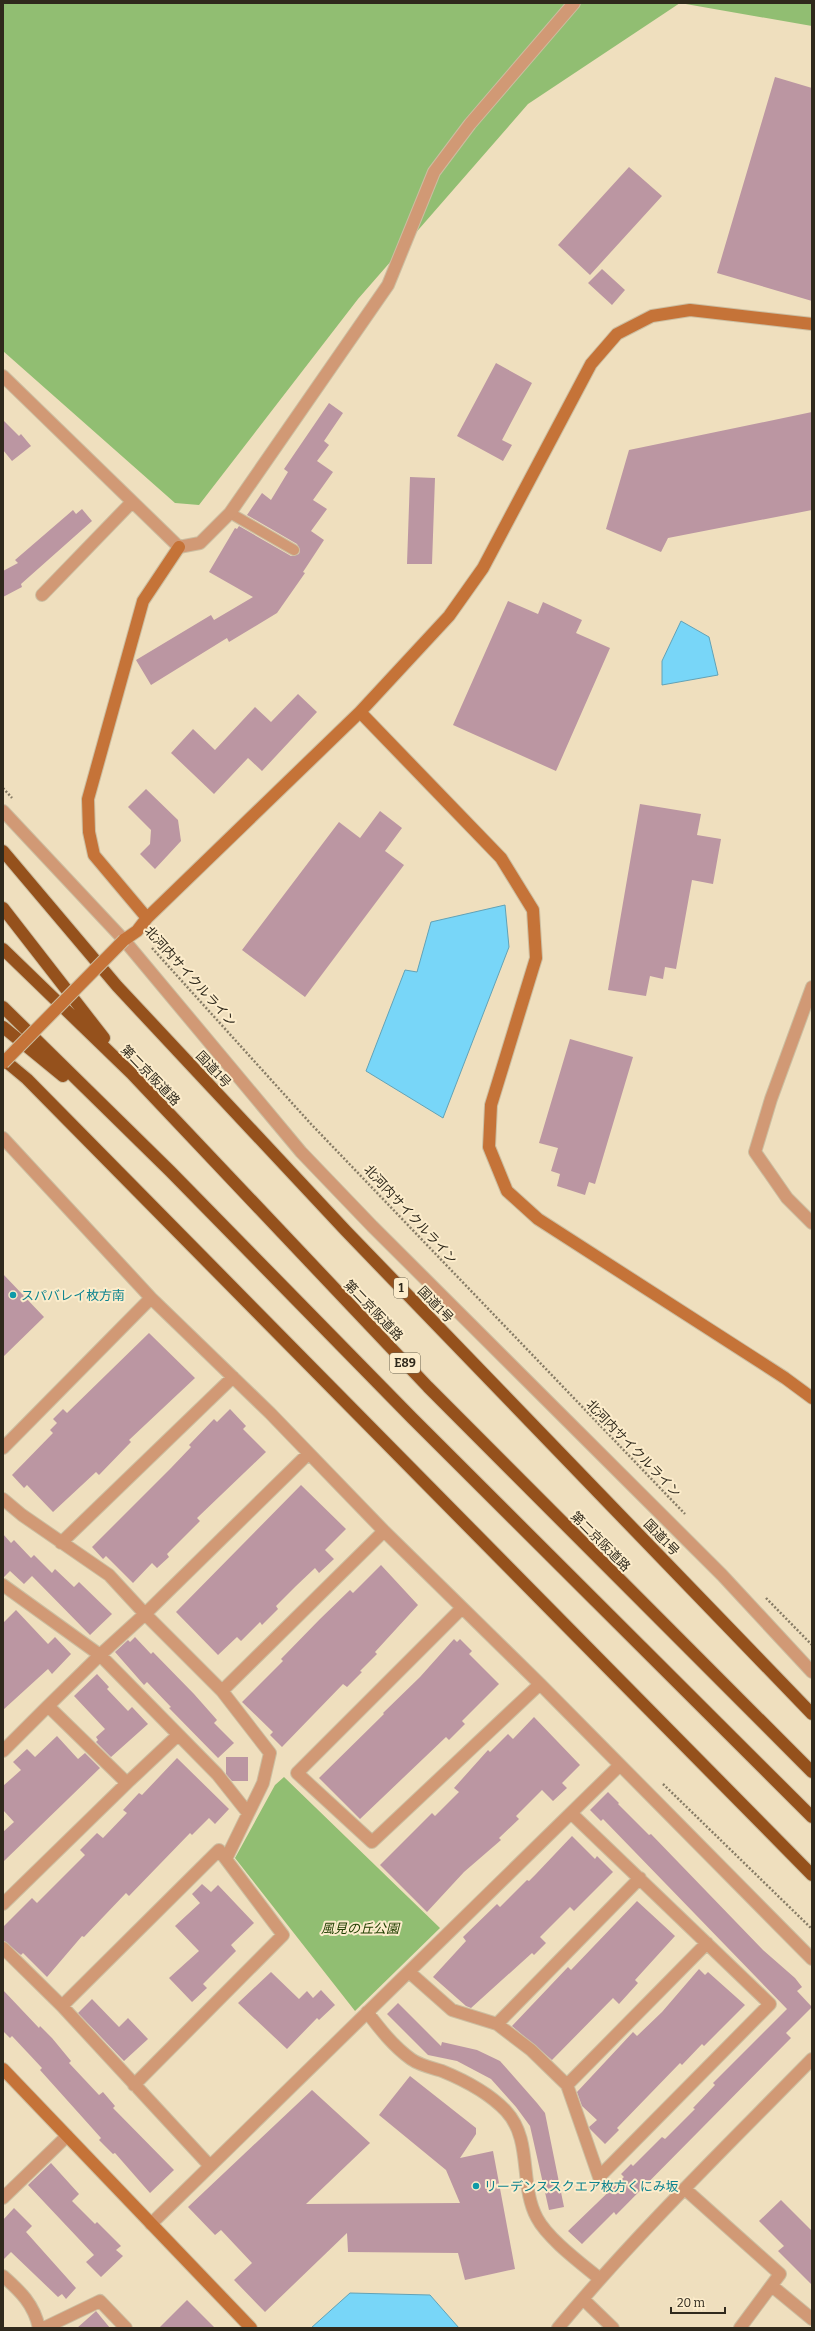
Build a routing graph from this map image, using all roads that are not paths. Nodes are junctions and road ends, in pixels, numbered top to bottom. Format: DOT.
graph roads {
  1 [pos="574,3"];
  2 [pos="812,324"];
  3 [pos="3,376"];
  4 [pos="132,503"];
  5 [pos="230,514"];
  6 [pos="179,547"];
  7 [pos="294,550"];
  8 [pos="42,595"];
  9 [pos="360,712"];
  10 [pos="3,811"];
  11 [pos="3,851"];
  12 [pos="3,908"];
  13 [pos="147,918"];
  14 [pos="124,940"];
  15 [pos="3,949"];
  16 [pos="812,987"];
  17 [pos="3,1007"];
  18 [pos="3,1027"];
  19 [pos="3,1059"];
  20 [pos="3,1063"];
  21 [pos="131,1073"];
  22 [pos="123,1126"];
  23 [pos="3,1138"];
  24 [pos="812,1223"];
  25 [pos="151,1298"];
  26 [pos="233,1377"];
  27 [pos="812,1398"];
  28 [pos="3,1448"];
  29 [pos="308,1454"];
  30 [pos="3,1498"];
  31 [pos="384,1531"];
  32 [pos="61,1543"];
  33 [pos="4,1589"];
  34 [pos="462,1608"];
  35 [pos="145,1614"];
  36 [pos="100,1655"];
  37 [pos="812,1672"];
  38 [pos="540,1684"];
  39 [pos="222,1691"];
  40 [pos="48,1706"];
  41 [pos="812,1714"];
  42 [pos="178,1735"];
  43 [pos="3,1751"];
  44 [pos="619,1766"];
  45 [pos="812,1772"];
  46 [pos="126,1783"];
  47 [pos="248,1813"];
  48 [pos="571,1813"];
  49 [pos="812,1817"];
  50 [pos="226,1859"];
  51 [pos="812,1875"];
  52 [pos="640,1878"];
  53 [pos="3,1904"];
  54 [pos="707,1943"];
  55 [pos="3,1948"];
  56 [pos="812,1959"];
  57 [pos="409,1972"];
  58 [pos="62,2006"];
  59 [pos="367,2012"];
  60 [pos="497,2024"];
  61 [pos="812,2059"];
  62 [pos="3,2069"];
  63 [pos="134,2085"];
  64 [pos="567,2085"];
  65 [pos="67,2136"];
  66 [pos="210,2166"];
  67 [pos="685,2189"];
  68 [pos="3,2198"];
  69 [pos="151,2224"];
  70 [pos="3,2276"];
  71 [pos="600,2279"];
  72 [pos="772,2286"];
  73 [pos="583,2299"];
  74 [pos="812,2318"];
  75 [pos="39,2328"];
  76 [pos="44,2328"];
  77 [pos="126,2328"];
  78 [pos="251,2328"];
  79 [pos="558,2328"];
  80 [pos="613,2328"];
  81 [pos="740,2328"];
  1 -- 5 [label="street"];
  2 -- 9 [label="street"];
  3 -- 4 [label="street"];
  4 -- 6 [label="street"];
  4 -- 8 [label="street"];
  5 -- 6 [label="street"];
  5 -- 7 [label="lane"];
  6 -- 13 [label="street"];
  9 -- 13 [label="street"];
  9 -- 27 [label="street"];
  10 -- 14 [label="street"];
  11 -- 41 [label="highway, 国道1号 / 1"];
  12 -- 21 [label="highway"];
  13 -- 14 [label="street"];
  14 -- 20 [label="street, bridge"];
  14 -- 37 [label="street"];
  15 -- 21 [label="highway, 第二京阪道路 / E89"];
  16 -- 24 [label="street"];
  17 -- 22 [label="highway, E89"];
  18 -- 22 [label="highway"];
  19 -- 51 [label="highway"];
  21 -- 45 [label="highway, 第二京阪道路 / E89"];
  22 -- 49 [label="highway, E89"];
  23 -- 25 [label="street"];
  25 -- 26 [label="street"];
  25 -- 28 [label="street"];
  26 -- 29 [label="street"];
  26 -- 32 [label="street"];
  29 -- 31 [label="street"];
  29 -- 35 [label="street"];
  30 -- 32 [label="street"];
  31 -- 34 [label="street"];
  31 -- 39 [label="street"];
  32 -- 35 [label="street"];
  33 -- 36 [label="street"];
  34 -- 38 [label="street"];
  34 -- 38 [label="street"];
  35 -- 36 [label="street"];
  35 -- 39 [label="street"];
  36 -- 40 [label="street"];
  36 -- 42 [label="street"];
  38 -- 44 [label="street"];
  39 -- 47 [label="street"];
  40 -- 43 [label="street"];
  40 -- 46 [label="street"];
  42 -- 46 [label="street"];
  42 -- 47 [label="street"];
  44 -- 48 [label="street"];
  44 -- 56 [label="street"];
  46 -- 53 [label="street"];
  47 -- 50 [label="street"];
  48 -- 52 [label="street"];
  48 -- 57 [label="street"];
  50 -- 58 [label="street"];
  50 -- 63 [label="street"];
  52 -- 54 [label="street"];
  52 -- 60 [label="street"];
  54 -- 64 [label="street"];
  54 -- 64 [label="street"];
  55 -- 58 [label="street"];
  57 -- 59 [label="street"];
  57 -- 60 [label="street"];
  58 -- 63 [label="street"];
  59 -- 66 [label="street"];
  59 -- 71 [label="street"];
  60 -- 64 [label="street"];
  61 -- 67 [label="street"];
  62 -- 65 [label="street"];
  63 -- 66 [label="street"];
  65 -- 68 [label="street"];
  65 -- 69 [label="street"];
  66 -- 69 [label="street"];
  67 -- 71 [label="street"];
  67 -- 72 [label="street"];
  69 -- 78 [label="street"];
  70 -- 75 [label="street"];
  71 -- 73 [label="street"];
  72 -- 74 [label="street"];
  72 -- 81 [label="street"];
  73 -- 79 [label="street"];
  73 -- 80 [label="street"];
  76 -- 77 [label="street"];
}
